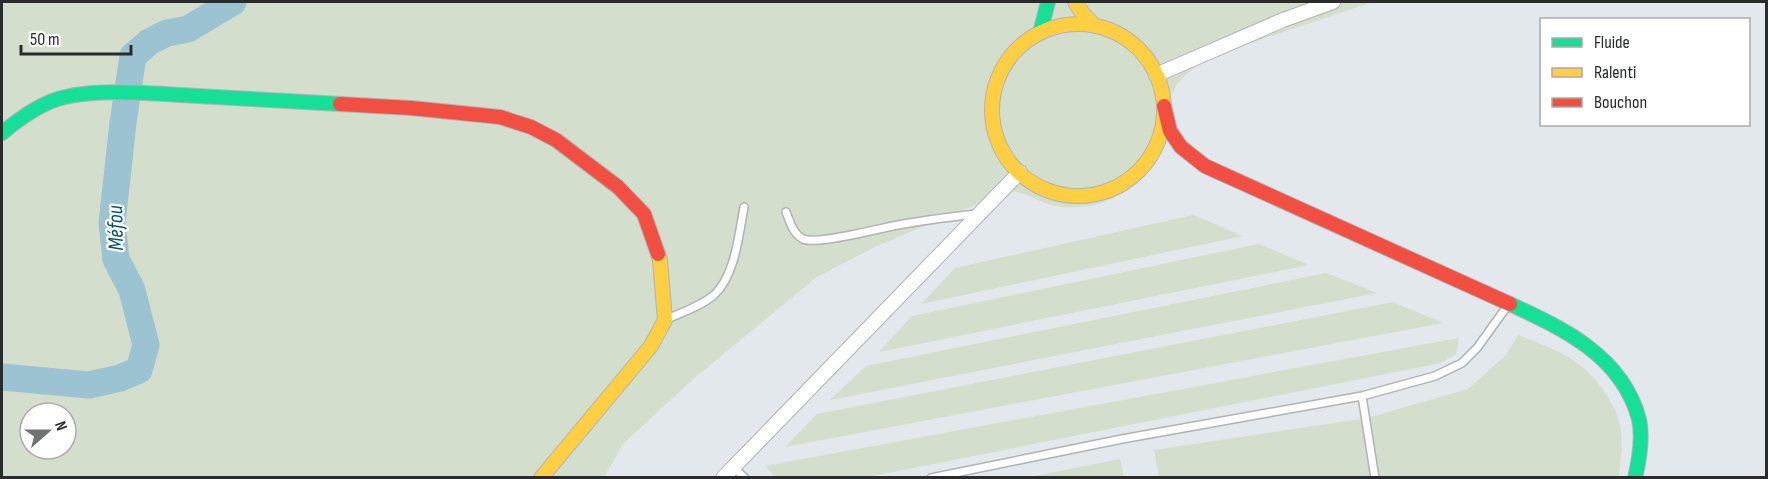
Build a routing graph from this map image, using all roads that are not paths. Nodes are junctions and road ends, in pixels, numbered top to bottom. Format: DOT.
graph roads {
  1 [pos="1048,2"];
  2 [pos="1076,2"];
  3 [pos="1333,2"];
  4 [pos="1095,26"];
  5 [pos="1040,33"];
  6 [pos="1156,75"];
  7 [pos="1164,106"];
  8 [pos="2,133"];
  9 [pos="1020,172"];
  10 [pos="744,207"];
  11 [pos="786,212"];
  12 [pos="978,214"];
  13 [pos="1509,304"];
  14 [pos="665,320"];
  15 [pos="1362,396"];
  16 [pos="733,467"];
  17 [pos="540,477"];
  18 [pos="723,477"];
  19 [pos="745,477"];
  20 [pos="931,477"];
  21 [pos="1375,477"];
  22 [pos="1635,477"];
  1 -- 5 [label="main road"];
  2 -- 4 [label="main road"];
  3 -- 6 [label="street"];
  4 -- 5 [label="main road"];
  4 -- 6 [label="main road"];
  5 -- 9 [label="main road"];
  6 -- 7 [label="main road"];
  7 -- 9 [label="main road"];
  7 -- 13 [label="main road"];
  8 -- 14 [label="main road"];
  9 -- 12 [label="street"];
  10 -- 14 [label="lane"];
  11 -- 12 [label="lane"];
  12 -- 16 [label="street"];
  13 -- 15 [label="lane"];
  13 -- 22 [label="main road"];
  14 -- 17 [label="main road"];
  15 -- 20 [label="lane"];
  15 -- 21 [label="lane"];
  16 -- 18 [label="street"];
  16 -- 19 [label="lane"];
}
